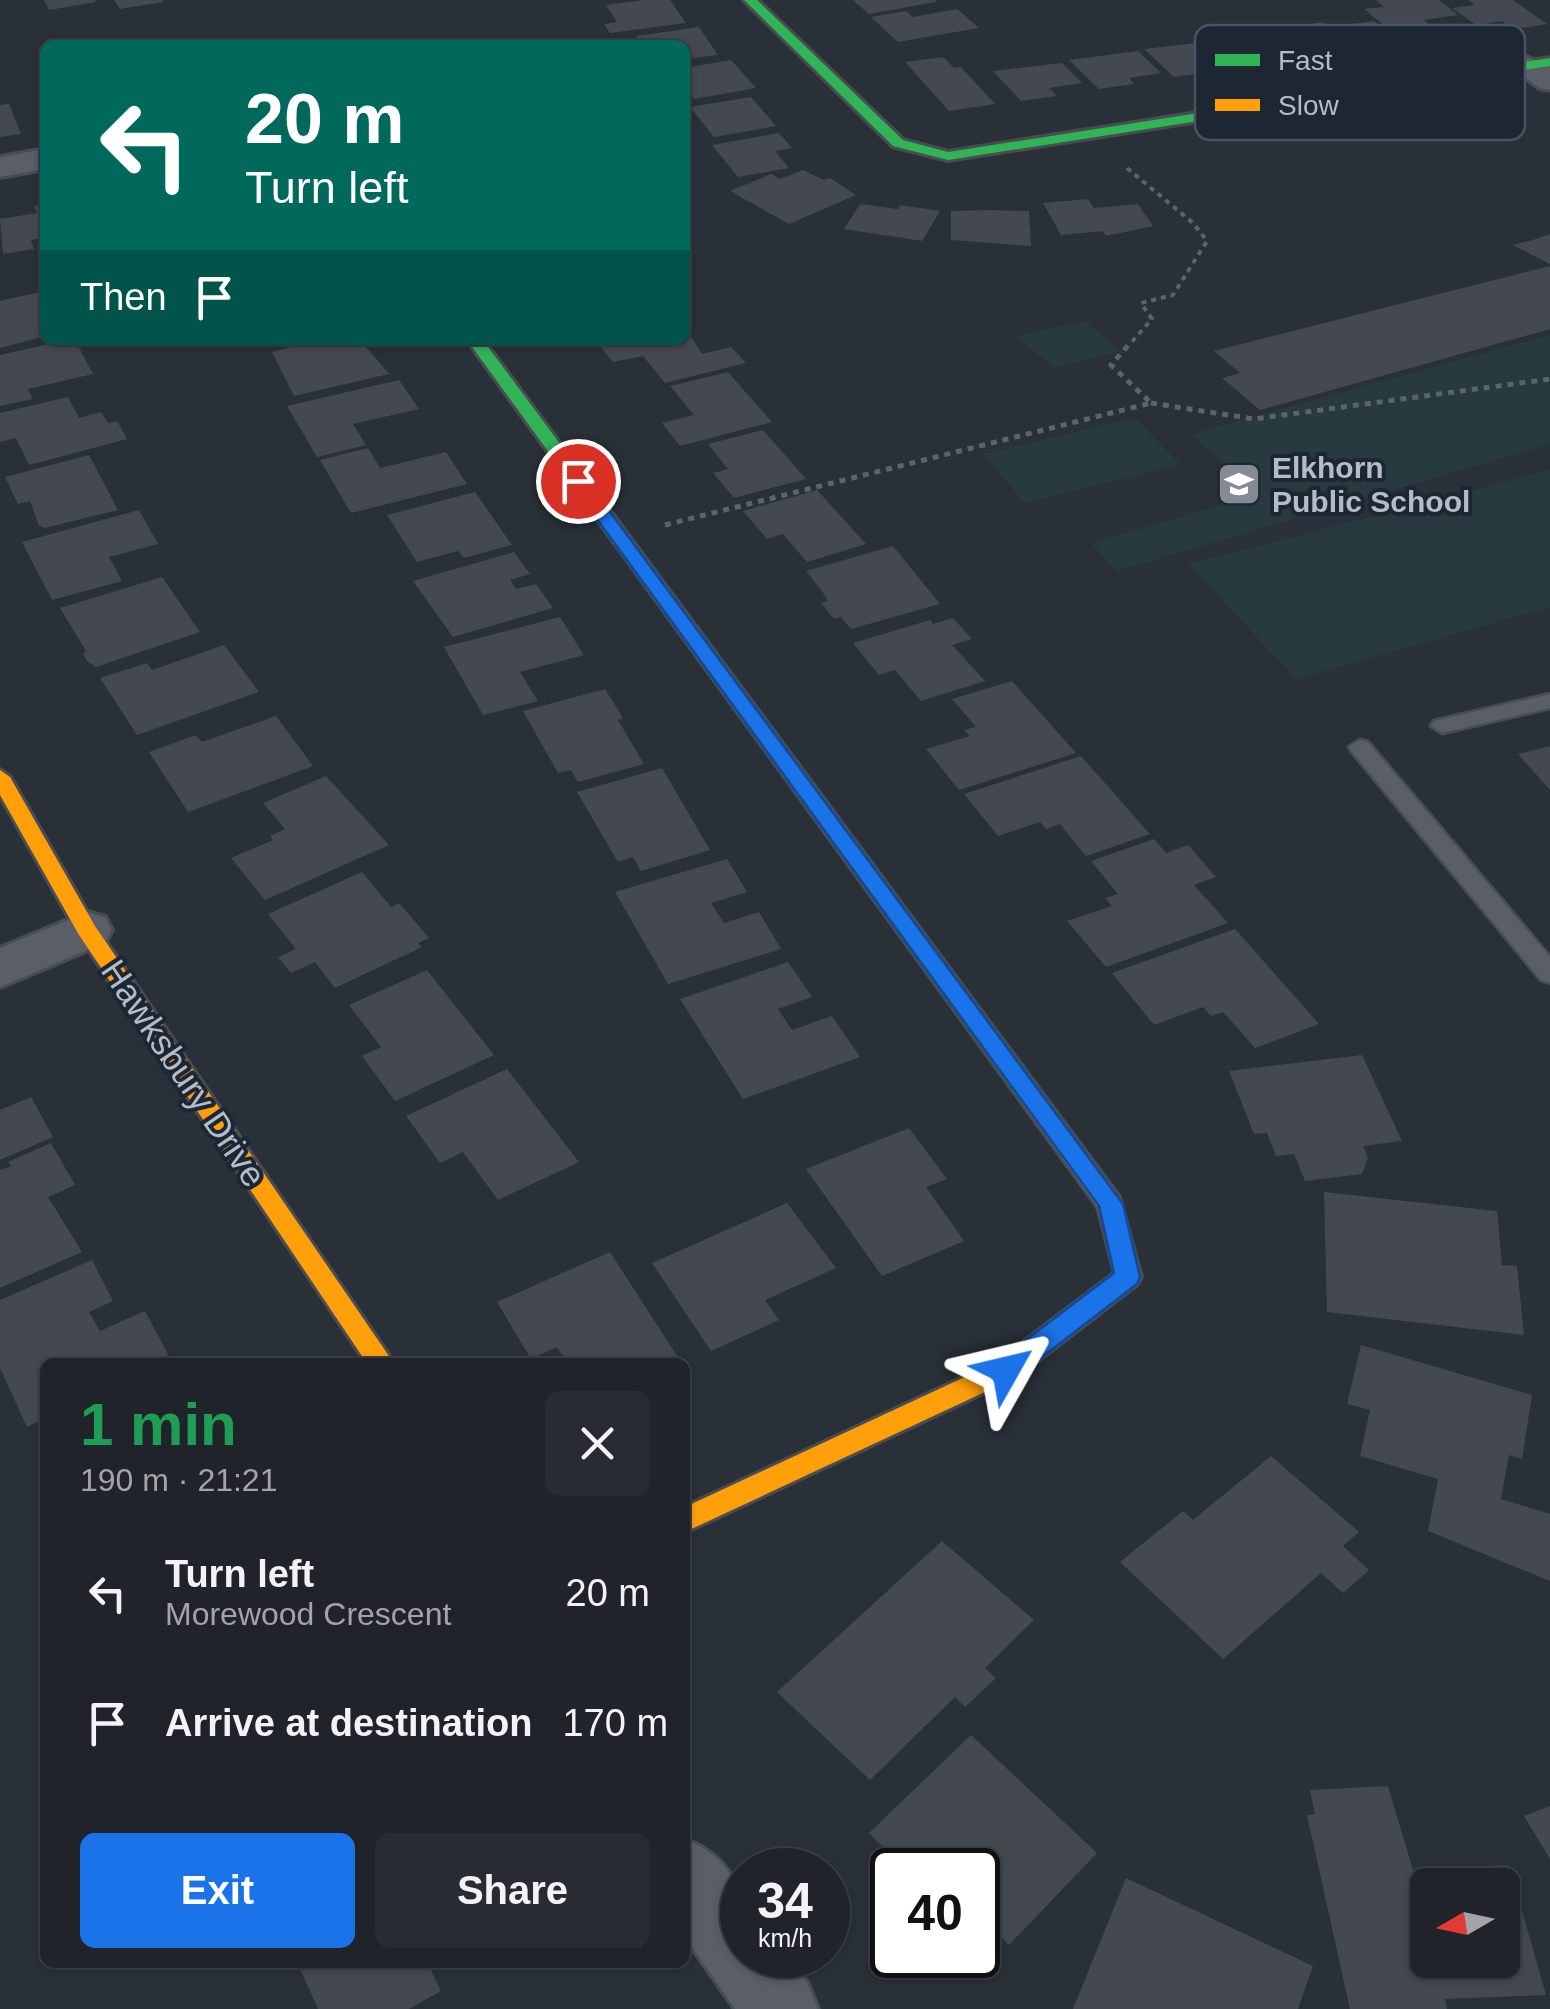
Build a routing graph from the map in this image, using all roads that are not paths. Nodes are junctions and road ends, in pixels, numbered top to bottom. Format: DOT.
graph roads {
  1 [pos="750,0"];
  2 [pos="1195,119"];
  3 [pos="40,160"];
  4 [pos="0,167"];
  5 [pos="479,345"];
  6 [pos="1550,701"];
  7 [pos="1442,726"];
  8 [pos="1360,748"];
  9 [pos="0,776"];
  10 [pos="87,930"];
  11 [pos="0,969"];
  12 [pos="1550,974"];
  13 [pos="377,1358"];
  14 [pos="690,1518"];
  15 [pos="690,1882"];
  16 [pos="780,2009"];
  1 -- 2 [label="street"];
  3 -- 4 [label="street"];
  5 -- 14 [label="street"];
  6 -- 7 [label="lane"];
  8 -- 12 [label="lane"];
  9 -- 10 [label="street, Hawksbury Drive"];
  10 -- 11 [label="street"];
  10 -- 13 [label="street, Hawksbury Drive"];
  15 -- 16 [label="street"];
}
